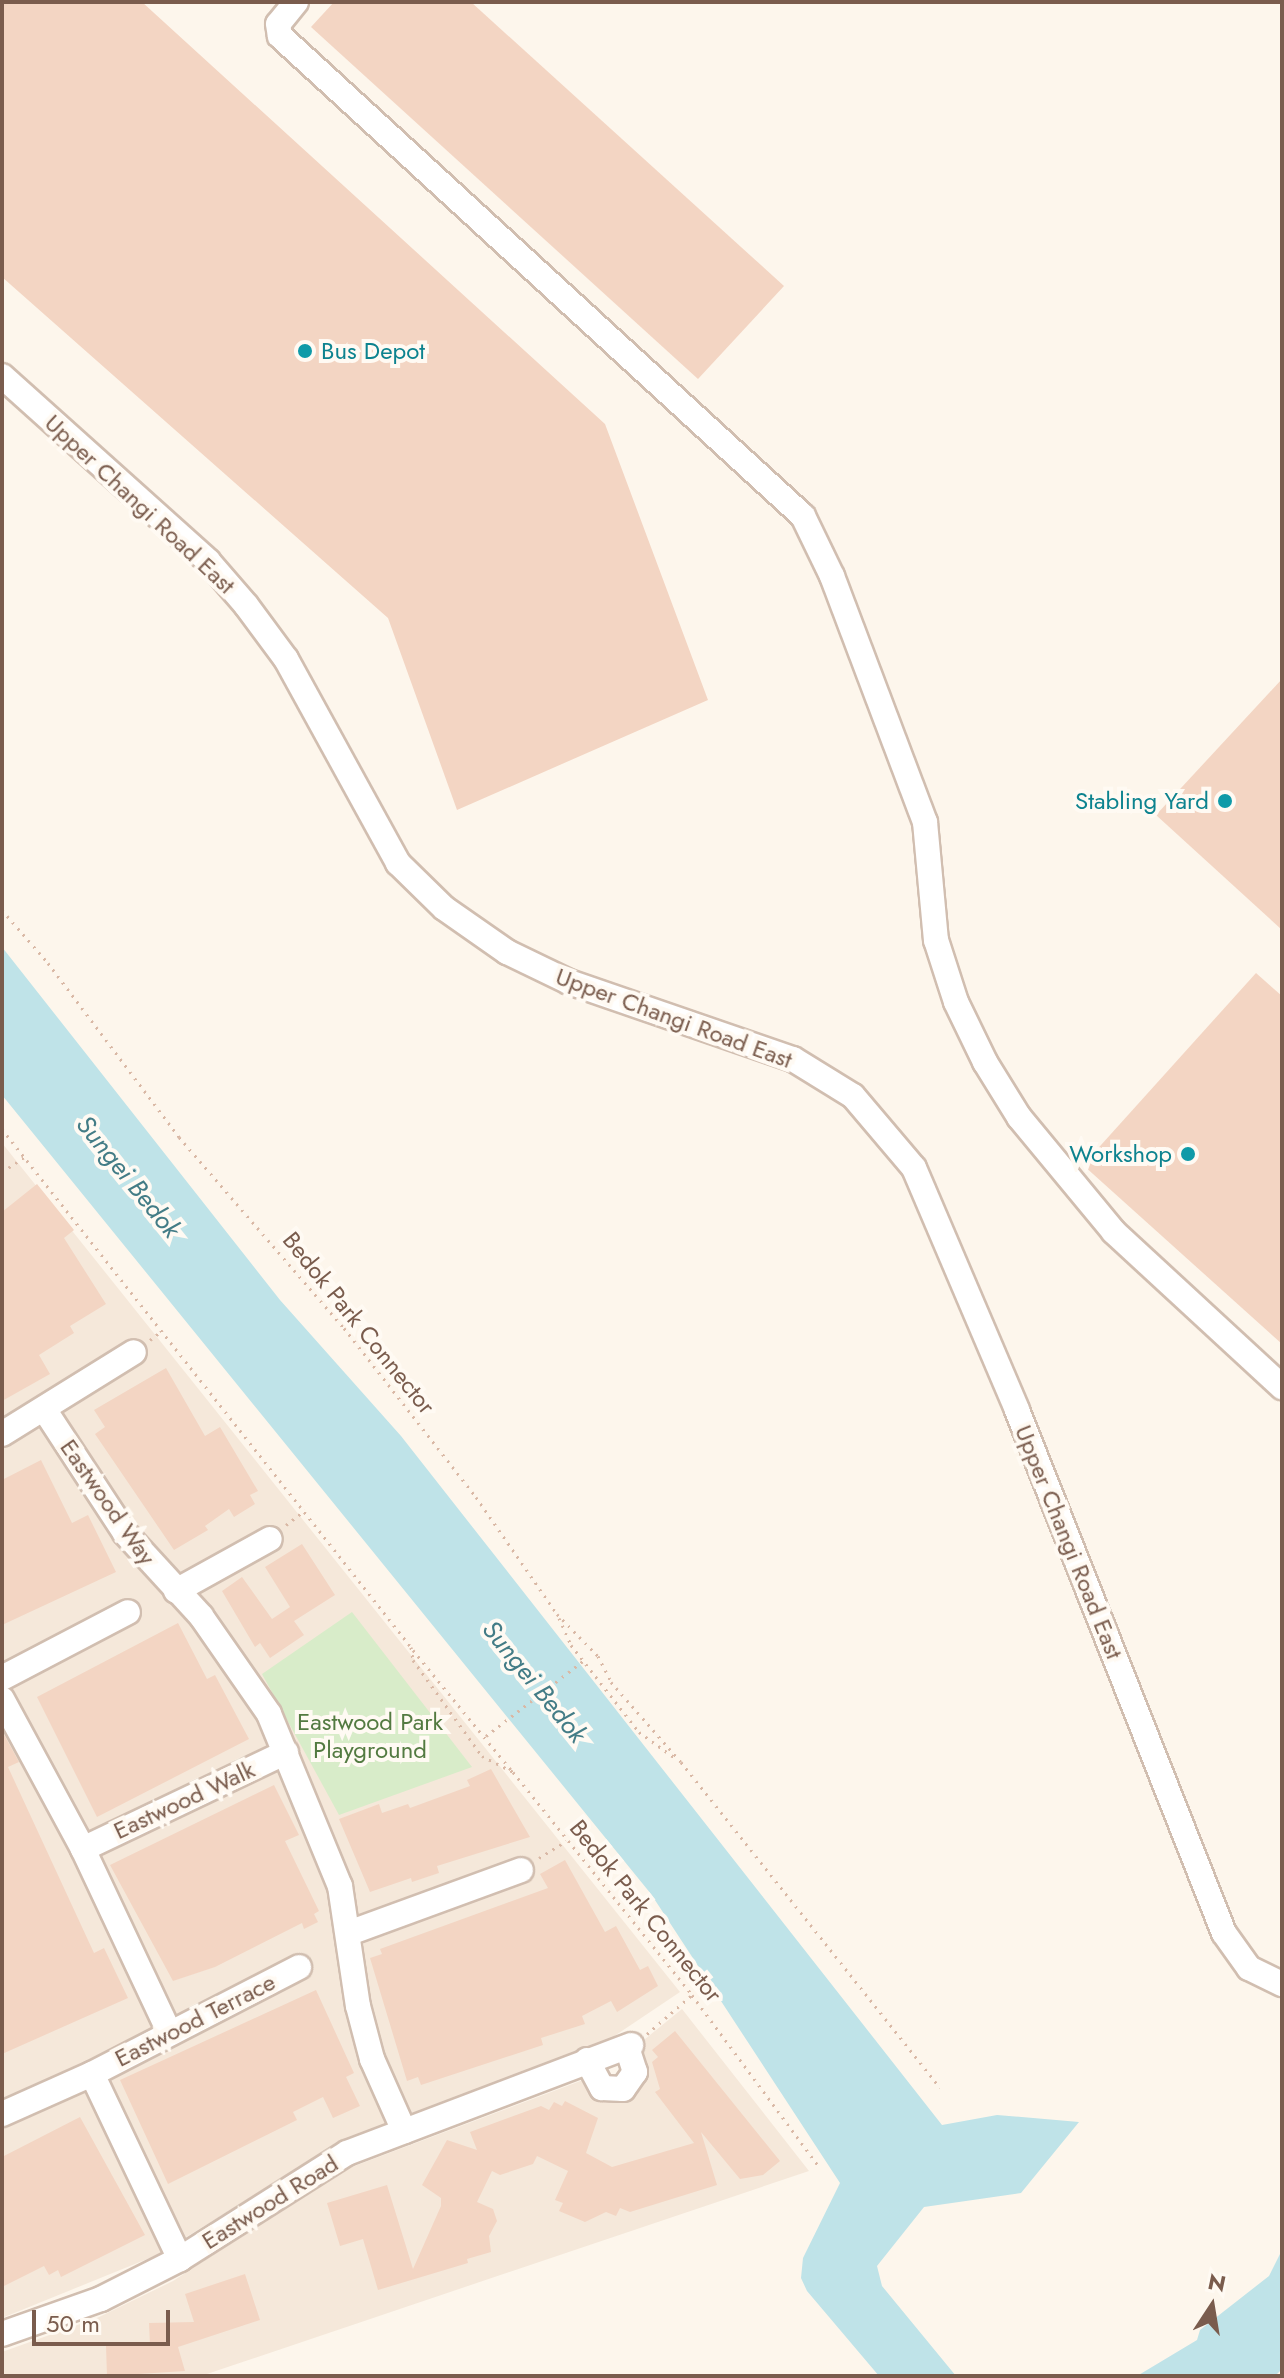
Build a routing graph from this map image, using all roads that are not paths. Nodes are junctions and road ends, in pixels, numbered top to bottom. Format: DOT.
graph roads {
  1 [pos="296,2"];
  2 [pos="2,376"];
  3 [pos="134,1352"];
  4 [pos="1282,1387"];
  5 [pos="44,1409"];
  6 [pos="2,1434"];
  7 [pos="270,1539"];
  8 [pos="176,1591"];
  9 [pos="128,1612"];
  10 [pos="2,1678"];
  11 [pos="2,1699"];
  12 [pos="286,1752"];
  13 [pos="83,1849"];
  14 [pos="521,1870"];
  15 [pos="349,1933"];
  16 [pos="299,1967"];
  17 [pos="1282,1984"];
  18 [pos="168,2030"];
  19 [pos="587,2060"];
  20 [pos="92,2074"];
  21 [pos="2,2114"];
  22 [pos="404,2131"];
  23 [pos="180,2259"];
  24 [pos="2,2334"];
  1 -- 4 [label="street"];
  2 -- 17 [label="street, Upper Changi Road East"];
  3 -- 5 [label="street"];
  5 -- 6 [label="street"];
  5 -- 8 [label="street, Eastwood Way"];
  7 -- 8 [label="street"];
  8 -- 12 [label="street, Eastwood Way"];
  9 -- 10 [label="street"];
  11 -- 13 [label="street"];
  12 -- 13 [label="street, Eastwood Walk"];
  12 -- 15 [label="street, Eastwood Way"];
  13 -- 18 [label="street"];
  14 -- 15 [label="street"];
  15 -- 22 [label="street, Eastwood Way"];
  16 -- 18 [label="street, Eastwood Terrace"];
  18 -- 20 [label="street, Eastwood Terrace"];
  19 -- 19 [label="street, Eastwood Road"];
  19 -- 22 [label="street, Eastwood Road"];
  20 -- 21 [label="street, Eastwood Terrace"];
  20 -- 23 [label="street, Eastwood Terrace"];
  22 -- 23 [label="street, Eastwood Road"];
  23 -- 24 [label="street, Eastwood Road"];
}
